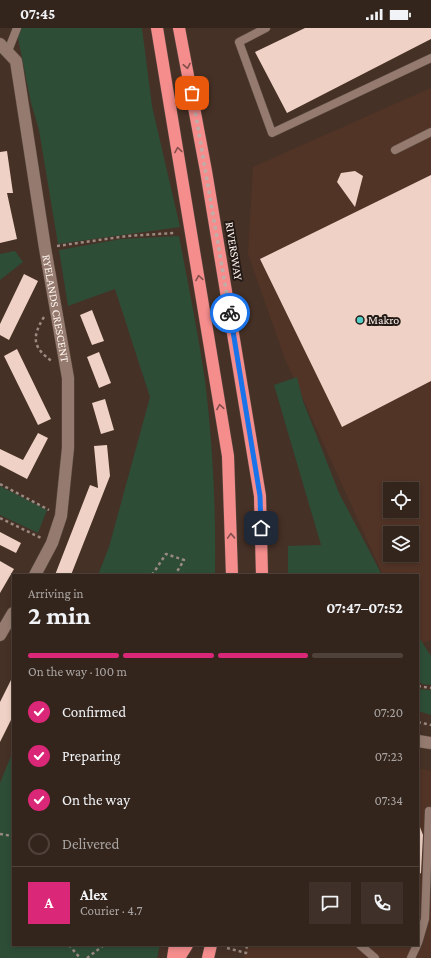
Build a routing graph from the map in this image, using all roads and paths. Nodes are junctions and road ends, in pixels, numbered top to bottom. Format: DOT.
graph roads {
  1 [pos="17,28"];
  2 [pos="157,28"];
  3 [pos="179,28"];
  4 [pos="266,28"];
  5 [pos="4,48"];
  6 [pos="431,58"];
  7 [pos="431,132"];
  8 [pos="395,150"];
  9 [pos="174,233"];
  10 [pos="45,248"];
  11 [pos="0,484"];
  12 [pos="61,516"];
  13 [pos="0,518"];
  14 [pos="52,543"];
  15 [pos="36,574"];
  16 [pos="153,574"];
  17 [pos="176,574"];
  18 [pos="232,574"];
  19 [pos="262,574"];
  20 [pos="12,614"];
  21 [pos="0,635"];
  22 [pos="419,686"];
  23 [pos="431,688"];
  24 [pos="419,722"];
  25 [pos="431,725"];
  26 [pos="419,741"];
  27 [pos="431,743"];
  28 [pos="429,811"];
  29 [pos="0,834"];
  30 [pos="12,836"];
  31 [pos="419,940"];
  32 [pos="70,946"];
  33 [pos="103,946"];
  34 [pos="175,946"];
  35 [pos="186,946"];
  36 [pos="211,946"];
  37 [pos="247,946"];
  38 [pos="361,946"];
  39 [pos="417,946"];
  40 [pos="227,948"];
  41 [pos="80,958"];
  42 [pos="87,958"];
  43 [pos="173,958"];
  44 [pos="179,958"];
  45 [pos="208,958"];
  46 [pos="375,958"];
  47 [pos="411,958"];
  1 -- 5 [label="lane"];
  18 -- 2 [label="highway, one-way"];
  3 -- 19 [label="highway, RIVERSWAY, one-way"];
  4 -- 6 [label="lane"];
  5 -- 10 [label="street, RYELANDS CRESCENT"];
  7 -- 8 [label="lane"];
  9 -- 10 [label="path"];
  10 -- 12 [label="street, RYELANDS CRESCENT"];
  11 -- 12 [label="path"];
  12 -- 14 [label="street, RYELANDS CRESCENT"];
  13 -- 14 [label="path"];
  14 -- 15 [label="street, RYELANDS CRESCENT"];
  16 -- 17 [label="path"];
  20 -- 21 [label="street"];
  22 -- 23 [label="path"];
  24 -- 25 [label="path"];
  26 -- 27 [label="street"];
  28 -- 31 [label="lane"];
  29 -- 30 [label="path"];
  32 -- 41 [label="path"];
  33 -- 42 [label="path"];
  34 -- 43 [label="highway"];
  35 -- 44 [label="highway"];
  36 -- 45 [label="highway"];
  37 -- 40 [label="path"];
  38 -- 46 [label="lane"];
  39 -- 47 [label="lane"];
}
